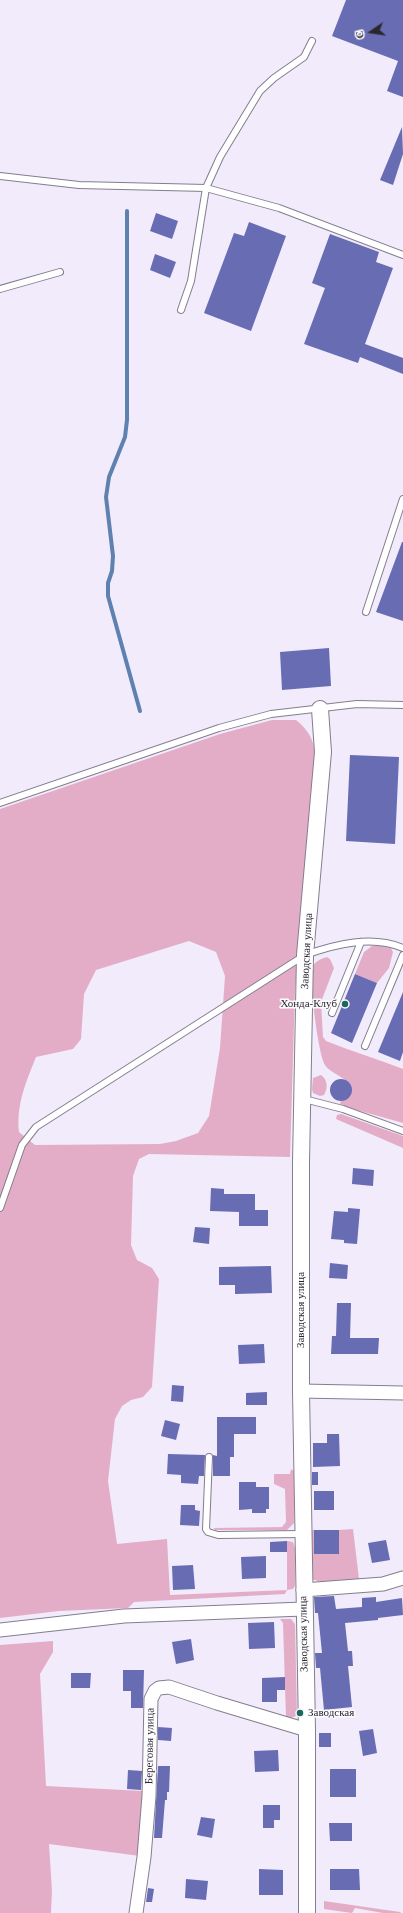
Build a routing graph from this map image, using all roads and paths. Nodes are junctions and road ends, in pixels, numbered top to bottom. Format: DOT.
graph roads {
  1 [pos="312,41"];
  2 [pos="0,176"];
  3 [pos="206,188"];
  4 [pos="403,255"];
  5 [pos="60,272"];
  6 [pos="0,289"];
  7 [pos="181,310"];
  8 [pos="403,499"];
  9 [pos="366,612"];
  10 [pos="403,705"];
  11 [pos="320,709"];
  12 [pos="0,803"];
  13 [pos="361,942"];
  14 [pos="403,948"];
  15 [pos="305,955"];
  16 [pos="403,956"];
  17 [pos="332,1013"];
  18 [pos="365,1046"];
  19 [pos="302,1099"];
  20 [pos="403,1131"];
  21 [pos="0,1208"];
  22 [pos="301,1391"];
  23 [pos="403,1393"];
  24 [pos="209,1457"];
  25 [pos="302,1534"];
  26 [pos="403,1578"];
  27 [pos="303,1590"];
  28 [pos="303,1609"];
  29 [pos="0,1630"];
  30 [pos="307,1730"];
  31 [pos="136,1913"];
  32 [pos="307,1913"];
  1 -- 3 [label="lane"];
  2 -- 3 [label="lane"];
  3 -- 4 [label="lane"];
  3 -- 7 [label="lane"];
  5 -- 6 [label="lane"];
  8 -- 9 [label="lane"];
  10 -- 11 [label="lane"];
  11 -- 12 [label="lane"];
  11 -- 15 [label="street, Заводская улица"];
  13 -- 14 [label="lane"];
  13 -- 15 [label="lane"];
  13 -- 17 [label="lane"];
  15 -- 19 [label="street, Заводская улица"];
  15 -- 21 [label="lane"];
  16 -- 18 [label="lane"];
  19 -- 20 [label="lane"];
  19 -- 22 [label="street, Заводская улица"];
  22 -- 23 [label="street"];
  22 -- 25 [label="street, Заводская улица"];
  24 -- 25 [label="lane"];
  25 -- 27 [label="street, Заводская улица"];
  26 -- 27 [label="street"];
  27 -- 28 [label="street, Заводская улица"];
  28 -- 29 [label="street"];
  28 -- 30 [label="street, Заводская улица"];
  30 -- 31 [label="street, Береговая улица"];
  30 -- 32 [label="street, Заводская улица"];
}
